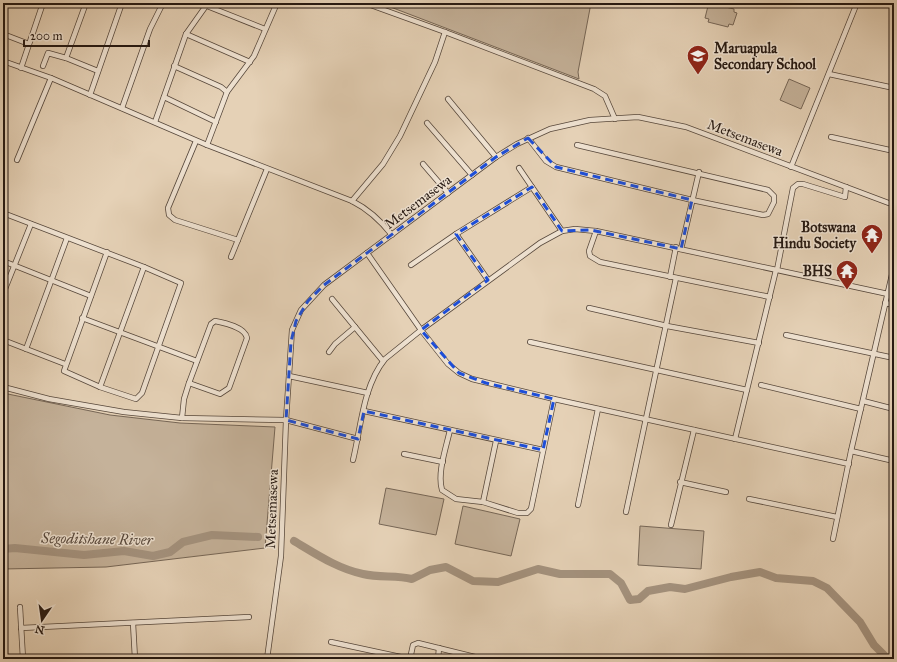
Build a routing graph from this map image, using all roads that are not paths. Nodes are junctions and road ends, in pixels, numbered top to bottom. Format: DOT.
graph roads {
  1 [pos="43,3"];
  2 [pos="86,3"];
  3 [pos="122,3"];
  4 [pos="164,3"];
  5 [pos="277,3"];
  6 [pos="365,3"];
  7 [pos="857,3"];
  8 [pos="885,4"];
  9 [pos="208,5"];
  10 [pos="894,6"];
  11 [pos="265,29"];
  12 [pos="445,32"];
  13 [pos="3,34"];
  14 [pos="186,34"];
  15 [pos="29,44"];
  16 [pos="66,58"];
  17 [pos="3,61"];
  18 [pos="250,62"];
  19 [pos="43,66"];
  20 [pos="174,66"];
  21 [pos="21,68"];
  22 [pos="98,71"];
  23 [pos="829,74"];
  24 [pos="51,78"];
  25 [pos="894,88"];
  26 [pos="227,92"];
  27 [pos="90,95"];
  28 [pos="164,96"];
  29 [pos="448,99"];
  30 [pos="122,108"];
  31 [pos="615,119"];
  32 [pos="155,122"];
  33 [pos="216,122"];
  34 [pos="427,123"];
  35 [pos="831,137"];
  36 [pos="528,138"];
  37 [pos="196,140"];
  38 [pos="208,145"];
  39 [pos="577,145"];
  40 [pos="894,150"];
  41 [pos="496,157"];
  42 [pos="17,160"];
  43 [pos="423,164"];
  44 [pos="791,167"];
  45 [pos="519,168"];
  46 [pos="267,169"];
  47 [pos="699,172"];
  48 [pos="472,175"];
  49 [pos="532,187"];
  50 [pos="846,188"];
  51 [pos="448,193"];
  52 [pos="692,200"];
  53 [pos="352,201"];
  54 [pos="894,205"];
  55 [pos="3,213"];
  56 [pos="31,224"];
  57 [pos="562,231"];
  58 [pos="596,231"];
  59 [pos="456,234"];
  60 [pos="392,235"];
  61 [pos="67,238"];
  62 [pos="238,240"];
  63 [pos="679,248"];
  64 [pos="107,252"];
  65 [pos="367,254"];
  66 [pos="231,257"];
  67 [pos="3,261"];
  68 [pos="411,265"];
  69 [pos="14,266"];
  70 [pos="894,266"];
  71 [pos="144,267"];
  72 [pos="777,270"];
  73 [pos="670,277"];
  74 [pos="676,278"];
  75 [pos="51,280"];
  76 [pos="488,280"];
  77 [pos="3,294"];
  78 [pos="888,294"];
  79 [pos="91,296"];
  80 [pos="770,297"];
  81 [pos="332,299"];
  82 [pos="885,303"];
  83 [pos="894,305"];
  84 [pos="589,308"];
  85 [pos="82,318"];
  86 [pos="667,326"];
  87 [pos="355,327"];
  88 [pos="421,330"];
  89 [pos="120,332"];
  90 [pos="786,334"];
  91 [pos="3,340"];
  92 [pos="530,342"];
  93 [pos="759,343"];
  94 [pos="158,346"];
  95 [pos="26,348"];
  96 [pos="329,352"];
  97 [pos="874,354"];
  98 [pos="894,358"];
  99 [pos="197,361"];
  100 [pos="383,361"];
  101 [pos="65,364"];
  102 [pos="656,370"];
  103 [pos="289,376"];
  104 [pos="189,383"];
  105 [pos="761,385"];
  106 [pos="100,386"];
  107 [pos="3,387"];
  108 [pos="747,390"];
  109 [pos="368,393"];
  110 [pos="554,399"];
  111 [pos="863,401"];
  112 [pos="894,408"];
  113 [pos="598,409"];
  114 [pos="861,409"];
  115 [pos="364,411"];
  116 [pos="182,418"];
  117 [pos="646,419"];
  118 [pos="286,420"];
  119 [pos="450,430"];
  120 [pos="694,430"];
  121 [pos="358,439"];
  122 [pos="735,439"];
  123 [pos="496,441"];
  124 [pos="543,450"];
  125 [pos="851,451"];
  126 [pos="404,454"];
  127 [pos="353,460"];
  128 [pos="894,461"];
  129 [pos="443,462"];
  130 [pos="849,464"];
  131 [pos="680,482"];
  132 [pos="726,492"];
  133 [pos="750,499"];
  134 [pos="483,502"];
  135 [pos="578,505"];
  136 [pos="626,512"];
  137 [pos="837,518"];
  138 [pos="671,525"];
  139 [pos="833,539"];
  140 [pos="20,607"];
  141 [pos="249,617"];
  142 [pos="133,623"];
  143 [pos="21,628"];
  144 [pos="331,642"];
  145 [pos="439,648"];
  146 [pos="469,657"];
  147 [pos="23,659"];
  148 [pos="135,659"];
  149 [pos="267,659"];
  150 [pos="410,659"];
  151 [pos="438,659"];
  152 [pos="483,659"];
  1 -- 15 [label="street"];
  2 -- 16 [label="street"];
  3 -- 22 [label="street"];
  4 -- 30 [label="street"];
  5 -- 11 [label="street"];
  6 -- 12 [label="street"];
  7 -- 23 [label="street"];
  8 -- 10 [label="street"];
  9 -- 11 [label="street"];
  9 -- 14 [label="street"];
  11 -- 18 [label="street"];
  12 -- 31 [label="street"];
  12 -- 53 [label="street"];
  13 -- 15 [label="street"];
  14 -- 18 [label="street"];
  14 -- 20 [label="street"];
  15 -- 21 [label="street"];
  16 -- 19 [label="street"];
  16 -- 22 [label="street"];
  17 -- 21 [label="street"];
  18 -- 26 [label="street"];
  20 -- 26 [label="street"];
  20 -- 28 [label="street"];
  21 -- 24 [label="street"];
  22 -- 27 [label="street"];
  23 -- 25 [label="street"];
  23 -- 44 [label="street"];
  24 -- 27 [label="street"];
  24 -- 42 [label="street"];
  26 -- 33 [label="street"];
  27 -- 30 [label="street"];
  28 -- 32 [label="street"];
  28 -- 33 [label="street"];
  29 -- 41 [label="street"];
  30 -- 32 [label="street"];
  31 -- 36 [label="street, Metsemasewa"];
  31 -- 44 [label="street, Metsemasewa"];
  32 -- 37 [label="street"];
  33 -- 38 [label="street"];
  34 -- 48 [label="street"];
  35 -- 40 [label="street"];
  36 -- 41 [label="street, Metsemasewa"];
  36 -- 52 [label="street"];
  37 -- 38 [label="street"];
  37 -- 62 [label="street"];
  38 -- 46 [label="street"];
  39 -- 47 [label="street"];
  41 -- 48 [label="street, Metsemasewa"];
  43 -- 51 [label="street"];
  44 -- 50 [label="street, Metsemasewa"];
  45 -- 49 [label="street"];
  46 -- 53 [label="street"];
  46 -- 62 [label="street"];
  47 -- 52 [label="street"];
  47 -- 52 [label="street"];
  48 -- 51 [label="street, Metsemasewa"];
  49 -- 57 [label="street"];
  49 -- 59 [label="street"];
  50 -- 54 [label="street, Metsemasewa"];
  50 -- 72 [label="street"];
  51 -- 60 [label="street, Metsemasewa"];
  52 -- 63 [label="street"];
  53 -- 60 [label="street"];
  55 -- 56 [label="street"];
  56 -- 61 [label="street"];
  56 -- 69 [label="street"];
  57 -- 58 [label="street"];
  57 -- 76 [label="street"];
  58 -- 63 [label="street"];
  58 -- 73 [label="street"];
  59 -- 68 [label="street"];
  59 -- 76 [label="street"];
  60 -- 65 [label="street, Metsemasewa"];
  61 -- 64 [label="street"];
  61 -- 75 [label="street"];
  62 -- 66 [label="street"];
  63 -- 72 [label="street"];
  63 -- 73 [label="street"];
  64 -- 71 [label="street"];
  64 -- 79 [label="street"];
  65 -- 88 [label="street"];
  65 -- 103 [label="street, Metsemasewa"];
  67 -- 69 [label="street"];
  69 -- 75 [label="street"];
  69 -- 77 [label="street"];
  70 -- 78 [label="street"];
  71 -- 89 [label="street"];
  71 -- 94 [label="street"];
  72 -- 78 [label="street"];
  72 -- 80 [label="street"];
  73 -- 74 [label="street"];
  74 -- 80 [label="street"];
  74 -- 86 [label="street"];
  75 -- 79 [label="street"];
  75 -- 95 [label="street"];
  76 -- 88 [label="street"];
  78 -- 82 [label="street"];
  79 -- 85 [label="street"];
  80 -- 93 [label="street"];
  81 -- 87 [label="street"];
  82 -- 83 [label="street"];
  82 -- 97 [label="street"];
  84 -- 86 [label="street"];
  85 -- 89 [label="street"];
  85 -- 101 [label="street"];
  86 -- 93 [label="street"];
  86 -- 102 [label="street"];
  87 -- 96 [label="street"];
  87 -- 100 [label="street"];
  88 -- 100 [label="street"];
  88 -- 110 [label="street"];
  89 -- 94 [label="street"];
  89 -- 106 [label="street"];
  90 -- 97 [label="street"];
  91 -- 95 [label="street"];
  92 -- 102 [label="street"];
  93 -- 108 [label="street"];
  94 -- 99 [label="street"];
  94 -- 106 [label="street"];
  95 -- 101 [label="street"];
  97 -- 98 [label="street"];
  97 -- 111 [label="street"];
  99 -- 104 [label="street"];
  99 -- 104 [label="street"];
  100 -- 109 [label="street"];
  101 -- 106 [label="street"];
  102 -- 108 [label="street"];
  102 -- 117 [label="street"];
  103 -- 109 [label="street"];
  103 -- 118 [label="street, Metsemasewa"];
  104 -- 116 [label="street"];
  105 -- 114 [label="street"];
  107 -- 116 [label="street"];
  108 -- 122 [label="street"];
  109 -- 115 [label="street"];
  110 -- 113 [label="street"];
  110 -- 124 [label="street"];
  111 -- 112 [label="street"];
  111 -- 114 [label="street"];
  113 -- 117 [label="street"];
  113 -- 135 [label="street"];
  114 -- 125 [label="street"];
  115 -- 119 [label="street"];
  115 -- 121 [label="street"];
  116 -- 118 [label="street"];
  117 -- 120 [label="street"];
  117 -- 136 [label="street"];
  118 -- 121 [label="street"];
  118 -- 149 [label="street, Metsemasewa"];
  119 -- 123 [label="street"];
  119 -- 129 [label="street"];
  120 -- 122 [label="street"];
  120 -- 131 [label="street"];
  121 -- 127 [label="street"];
  122 -- 130 [label="street"];
  123 -- 124 [label="street"];
  123 -- 134 [label="street"];
  124 -- 134 [label="street"];
  125 -- 128 [label="street"];
  125 -- 130 [label="street"];
  126 -- 129 [label="street"];
  129 -- 134 [label="street"];
  130 -- 137 [label="street"];
  131 -- 132 [label="street"];
  131 -- 138 [label="street"];
  133 -- 137 [label="street"];
  137 -- 139 [label="street"];
  140 -- 143 [label="street"];
  141 -- 142 [label="street"];
  142 -- 143 [label="street"];
  142 -- 148 [label="street"];
  143 -- 147 [label="street"];
  144 -- 150 [label="street"];
  145 -- 146 [label="street"];
  145 -- 150 [label="street"];
  145 -- 151 [label="street"];
  146 -- 152 [label="street"];
}
